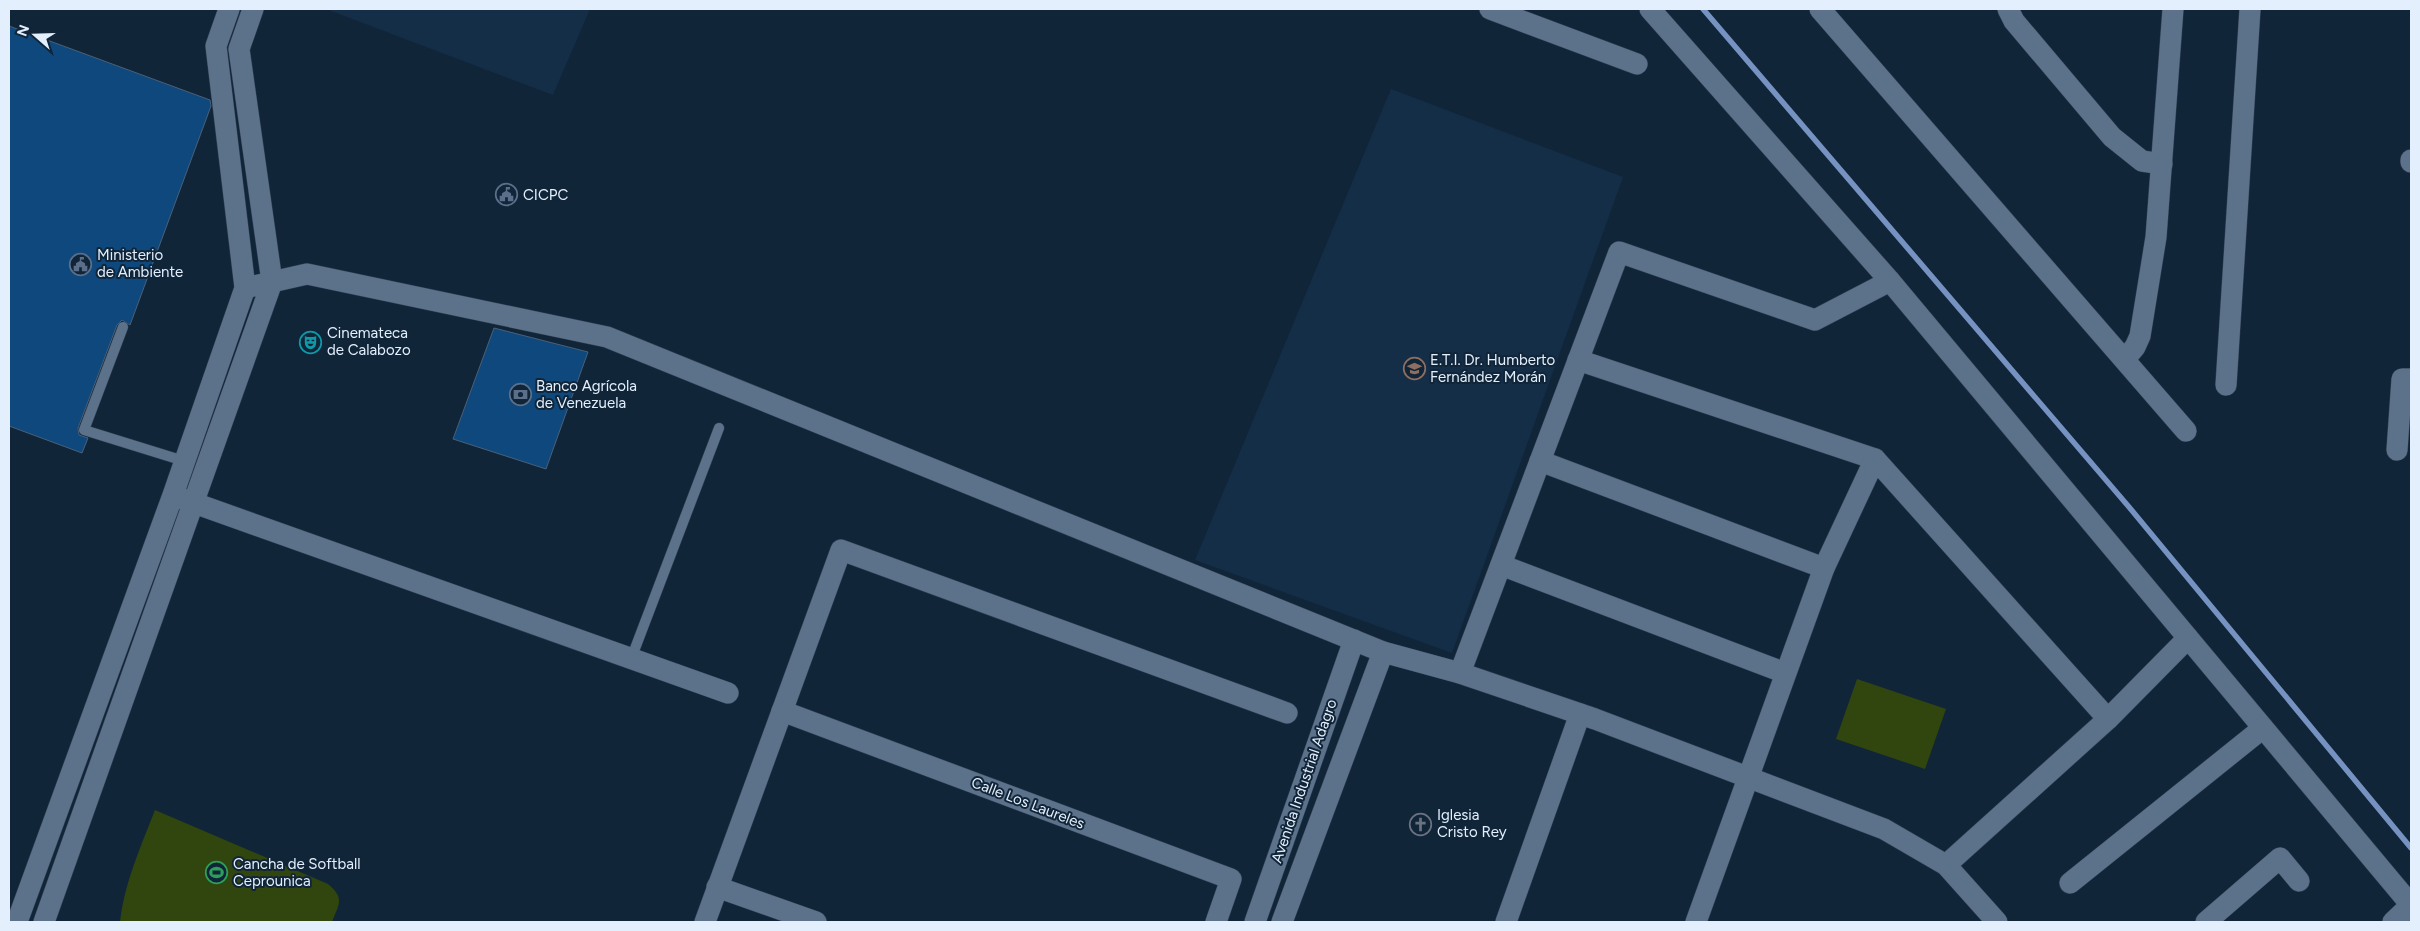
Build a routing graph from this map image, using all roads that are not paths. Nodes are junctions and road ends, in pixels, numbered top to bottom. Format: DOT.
graph roads {
  1 [pos="229,9"];
  2 [pos="253,9"];
  3 [pos="1490,9"];
  4 [pos="1650,9"];
  5 [pos="2008,9"];
  6 [pos="2173,9"];
  7 [pos="2250,9"];
  8 [pos="1830,12"];
  9 [pos="1637,64"];
  10 [pos="2162,164"];
  11 [pos="1890,280"];
  12 [pos="272,282"];
  13 [pos="245,288"];
  14 [pos="123,327"];
  15 [pos="2125,359"];
  16 [pos="1578,360"];
  17 [pos="2411,379"];
  18 [pos="2226,385"];
  19 [pos="719,428"];
  20 [pos="2186,431"];
  21 [pos="2397,450"];
  22 [pos="1875,459"];
  23 [pos="184,461"];
  24 [pos="1540,461"];
  25 [pos="173,495"];
  26 [pos="194,503"];
  27 [pos="1501,565"];
  28 [pos="1824,568"];
  29 [pos="2188,638"];
  30 [pos="1354,640"];
  31 [pos="1383,652"];
  32 [pos="631,659"];
  33 [pos="1460,673"];
  34 [pos="1785,673"];
  35 [pos="728,693"];
  36 [pos="782,711"];
  37 [pos="1287,713"];
  38 [pos="1580,714"];
  39 [pos="2108,719"];
  40 [pos="2263,728"];
  41 [pos="1747,777"];
  42 [pos="1946,865"];
  43 [pos="2299,881"];
  44 [pos="2070,883"];
  45 [pos="717,887"];
  46 [pos="2411,905"];
  47 [pos="17,922"];
  48 [pos="44,922"];
  49 [pos="704,922"];
  50 [pos="816,922"];
  51 [pos="1216,922"];
  52 [pos="1255,922"];
  53 [pos="1282,922"];
  54 [pos="1506,922"];
  55 [pos="1696,922"];
  56 [pos="1997,922"];
  57 [pos="2206,922"];
  58 [pos="2393,922"];
  1 -- 13 [label="street"];
  2 -- 12 [label="street"];
  3 -- 9 [label="street"];
  4 -- 11 [label="street"];
  5 -- 10 [label="street"];
  6 -- 10 [label="street"];
  7 -- 18 [label="street"];
  8 -- 15 [label="street"];
  10 -- 15 [label="street"];
  11 -- 16 [label="street"];
  11 -- 29 [label="street"];
  12 -- 13 [label="street"];
  12 -- 26 [label="street"];
  12 -- 30 [label="street"];
  13 -- 23 [label="street"];
  14 -- 23 [label="lane"];
  15 -- 20 [label="street"];
  16 -- 22 [label="street"];
  16 -- 24 [label="street"];
  17 -- 21 [label="street"];
  19 -- 32 [label="lane"];
  22 -- 28 [label="street"];
  22 -- 39 [label="street"];
  23 -- 25 [label="street"];
  24 -- 27 [label="street"];
  24 -- 28 [label="street"];
  25 -- 26 [label="street"];
  25 -- 47 [label="street"];
  26 -- 32 [label="street"];
  26 -- 48 [label="street"];
  27 -- 33 [label="street"];
  27 -- 34 [label="street"];
  28 -- 34 [label="street"];
  29 -- 39 [label="street"];
  29 -- 40 [label="street"];
  30 -- 31 [label="street"];
  30 -- 52 [label="street, Avenida Industrial Adagro"];
  31 -- 33 [label="street"];
  31 -- 53 [label="street, Avenida Industrial Adagro"];
  32 -- 35 [label="street"];
  33 -- 38 [label="street"];
  34 -- 41 [label="street"];
  36 -- 37 [label="street"];
  36 -- 45 [label="street"];
  36 -- 51 [label="street, Calle Los Laureles"];
  38 -- 41 [label="street"];
  38 -- 54 [label="street"];
  39 -- 42 [label="street"];
  40 -- 44 [label="street"];
  40 -- 46 [label="street"];
  41 -- 42 [label="street"];
  41 -- 55 [label="street"];
  42 -- 56 [label="street"];
  43 -- 57 [label="street"];
  45 -- 49 [label="street"];
  45 -- 50 [label="street"];
  46 -- 58 [label="street"];
}
